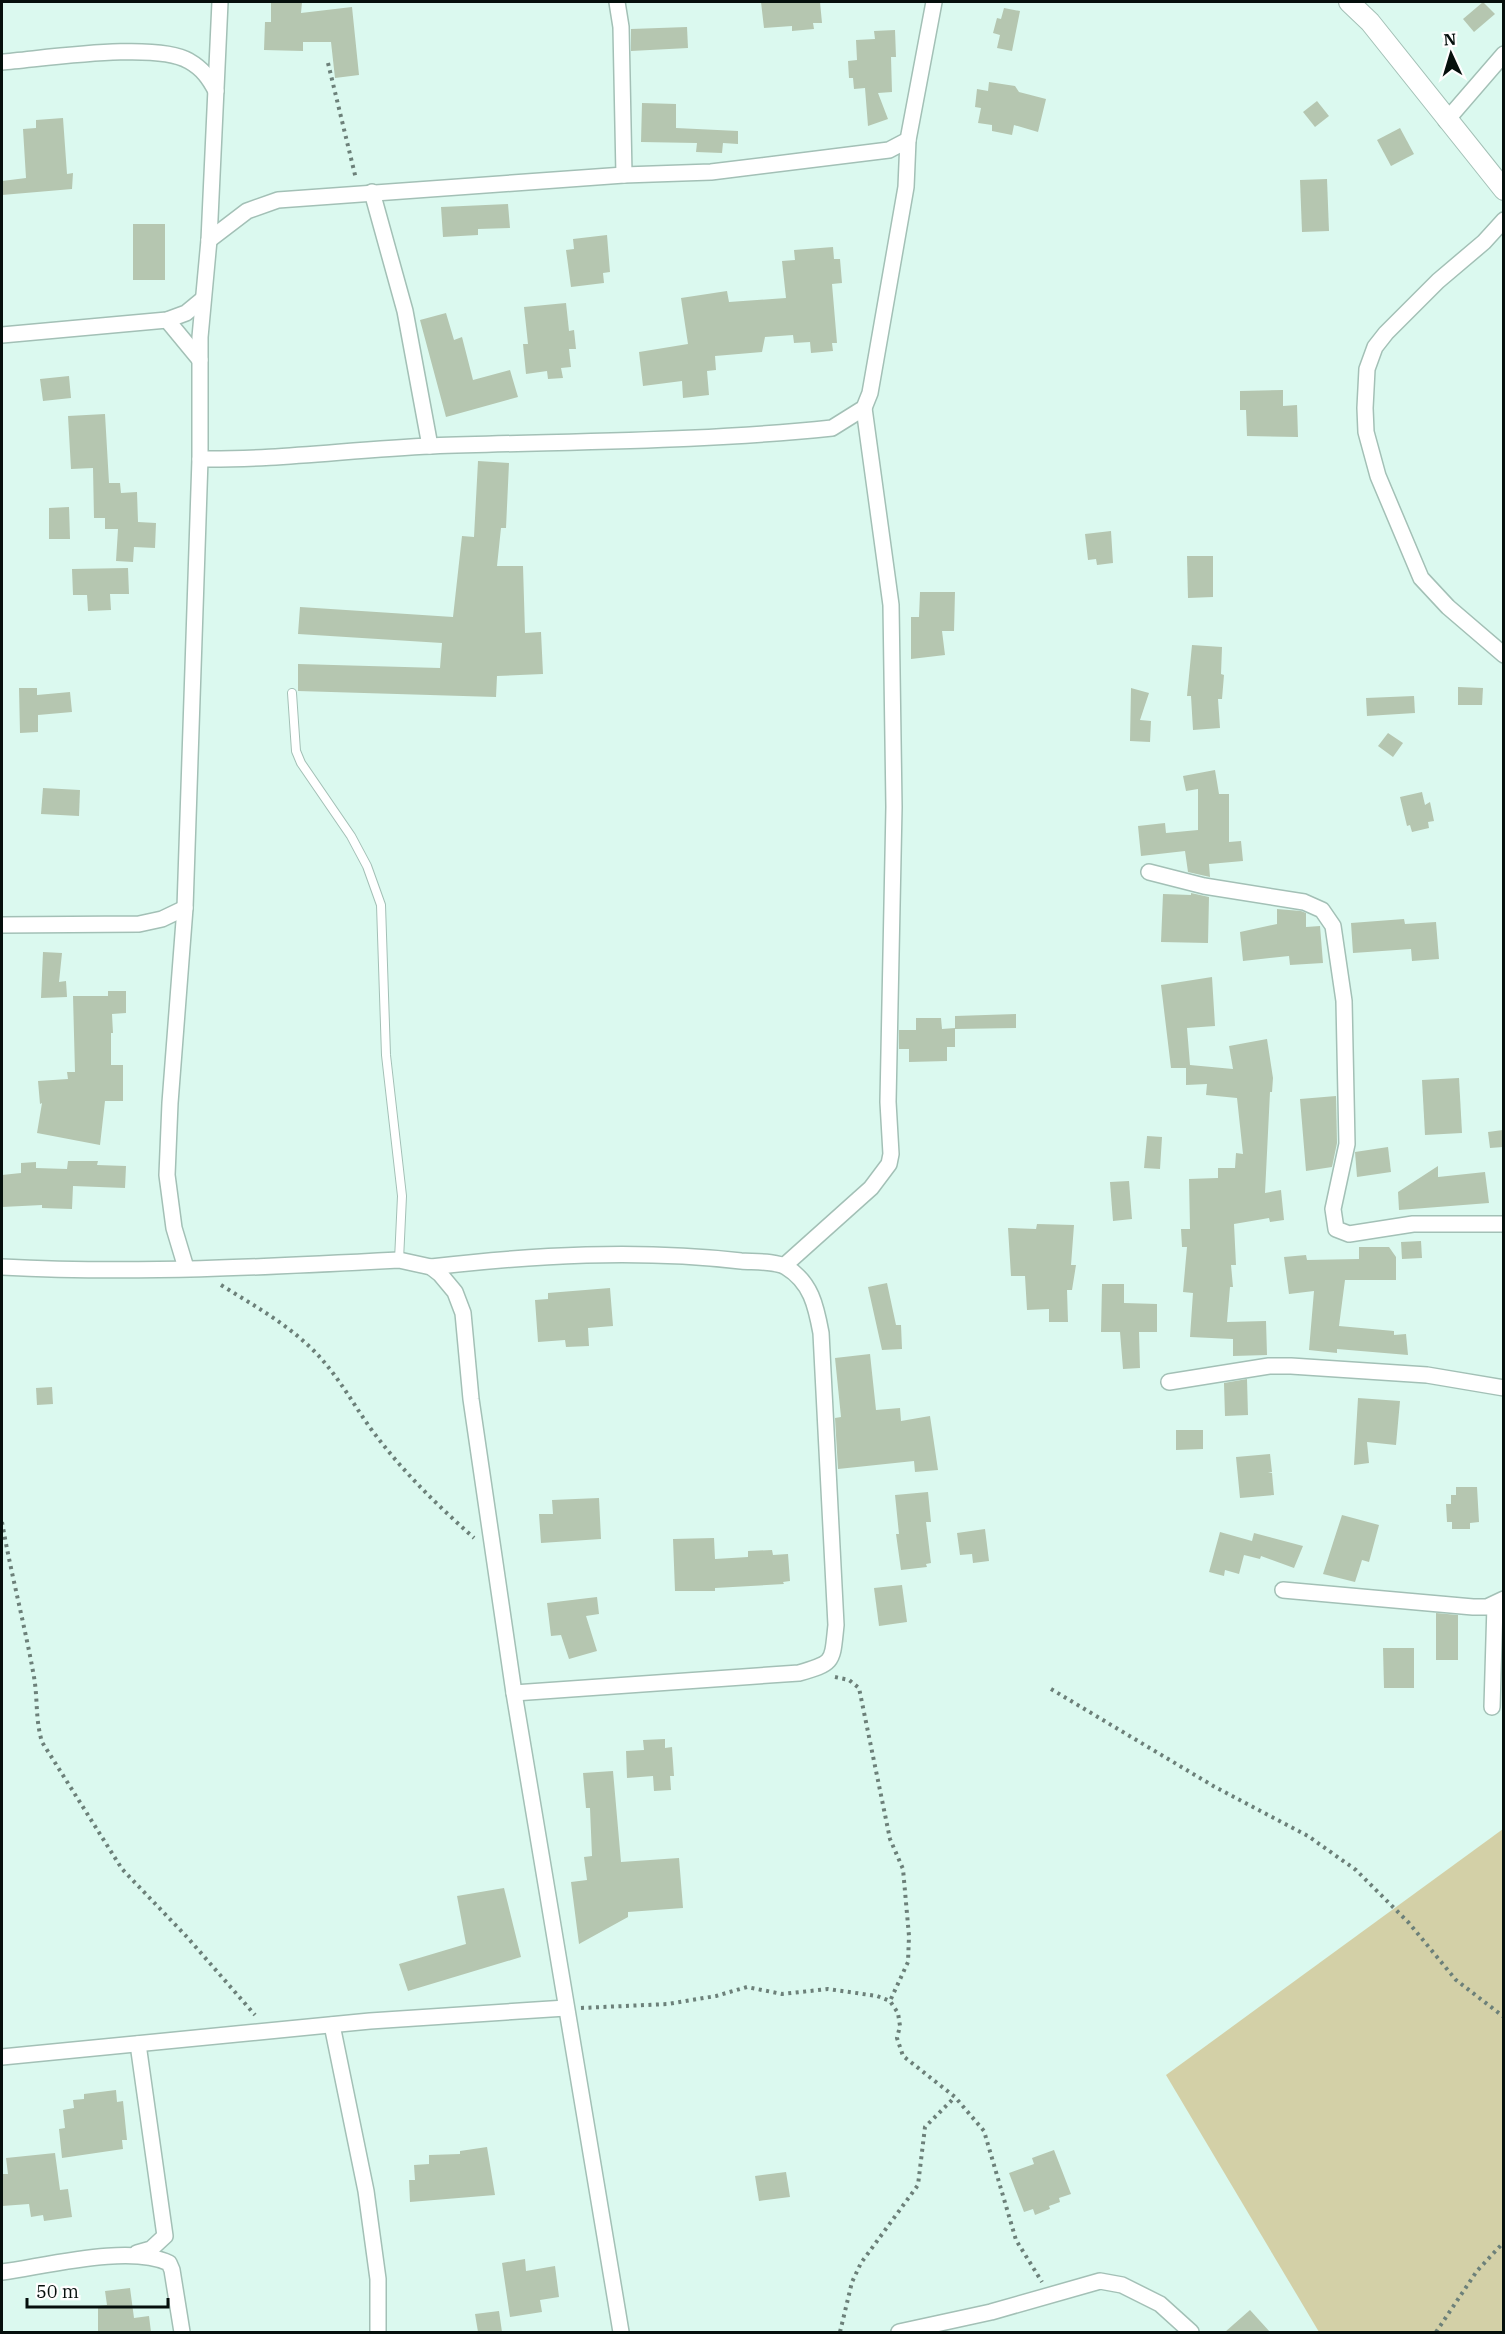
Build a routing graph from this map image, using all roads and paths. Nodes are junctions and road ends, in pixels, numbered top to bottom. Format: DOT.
graph roads {
  1 [pos="220,2"];
  2 [pos="617,2"];
  3 [pos="934,2"];
  4 [pos="1349,2"];
  5 [pos="1503,54"];
  6 [pos="2,62"];
  7 [pos="328,63"];
  8 [pos="217,92"];
  9 [pos="1446,121"];
  10 [pos="908,140"];
  11 [pos="624,175"];
  12 [pos="1503,190"];
  13 [pos="366,193"];
  14 [pos="1503,220"];
  15 [pos="209,240"];
  16 [pos="203,299"];
  17 [pos="167,320"];
  18 [pos="2,336"];
  19 [pos="200,360"];
  20 [pos="864,408"];
  21 [pos="430,446"];
  22 [pos="200,459"];
  23 [pos="1503,655"];
  24 [pos="292,693"];
  25 [pos="1149,872"];
  26 [pos="185,908"];
  27 [pos="2,925"];
  28 [pos="1503,1224"];
  29 [pos="399,1260"];
  30 [pos="785,1266"];
  31 [pos="2,1267"];
  32 [pos="431,1267"];
  33 [pos="193,1268"];
  34 [pos="1169,1382"];
  35 [pos="1503,1388"];
  36 [pos="2,1522"];
  37 [pos="496,1559"];
  38 [pos="1283,1590"];
  39 [pos="1499,1602"];
  40 [pos="805,1672"];
  41 [pos="1051,1689"];
  42 [pos="514,1693"];
  43 [pos="1492,1707"];
  44 [pos="890,2001"];
  45 [pos="566,2008"];
  46 [pos="1503,2017"];
  47 [pos="332,2025"];
  48 [pos="269,2032"];
  49 [pos="138,2044"];
  50 [pos="2,2056"];
  51 [pos="955,2097"];
  52 [pos="165,2236"];
  53 [pos="1503,2242"];
  54 [pos="131,2254"];
  55 [pos="169,2263"];
  56 [pos="2,2272"];
  57 [pos="1050,2295"];
  58 [pos="182,2332"];
  59 [pos="378,2332"];
  60 [pos="621,2332"];
  61 [pos="840,2332"];
  62 [pos="899,2332"];
  63 [pos="1191,2332"];
  64 [pos="1436,2332"];
  1 -- 8 [label="street"];
  2 -- 11 [label="street"];
  3 -- 10 [label="street"];
  4 -- 9 [label="street"];
  5 -- 9 [label="street"];
  6 -- 8 [label="street"];
  7 -- 13 [label="path"];
  8 -- 15 [label="street"];
  9 -- 12 [label="street"];
  10 -- 11 [label="street"];
  10 -- 20 [label="street"];
  11 -- 13 [label="street"];
  13 -- 15 [label="street"];
  13 -- 21 [label="street"];
  14 -- 23 [label="street"];
  15 -- 16 [label="street"];
  16 -- 17 [label="street"];
  16 -- 19 [label="street"];
  17 -- 18 [label="street"];
  17 -- 19 [label="street"];
  19 -- 22 [label="street"];
  20 -- 21 [label="street"];
  20 -- 30 [label="street"];
  21 -- 22 [label="street"];
  22 -- 26 [label="street"];
  24 -- 29 [label="lane"];
  25 -- 28 [label="street"];
  26 -- 27 [label="street"];
  26 -- 33 [label="street"];
  29 -- 32 [label="street"];
  29 -- 33 [label="street"];
  30 -- 32 [label="street"];
  30 -- 40 [label="street"];
  31 -- 33 [label="street"];
  32 -- 37 [label="street"];
  33 -- 37 [label="path"];
  34 -- 35 [label="street"];
  36 -- 48 [label="path"];
  37 -- 42 [label="street"];
  38 -- 39 [label="street"];
  39 -- 43 [label="street"];
  40 -- 42 [label="street"];
  40 -- 44 [label="path"];
  41 -- 46 [label="path"];
  42 -- 45 [label="street"];
  44 -- 45 [label="path"];
  44 -- 51 [label="path"];
  45 -- 47 [label="street"];
  45 -- 60 [label="street"];
  47 -- 48 [label="street"];
  47 -- 59 [label="street"];
  48 -- 49 [label="street"];
  49 -- 50 [label="street"];
  49 -- 52 [label="street"];
  51 -- 57 [label="path"];
  51 -- 61 [label="path"];
  52 -- 54 [label="street"];
  52 -- 55 [label="street"];
  53 -- 64 [label="path"];
  54 -- 55 [label="street"];
  54 -- 56 [label="street"];
  55 -- 58 [label="street"];
  57 -- 62 [label="street"];
  57 -- 63 [label="street"];
}
